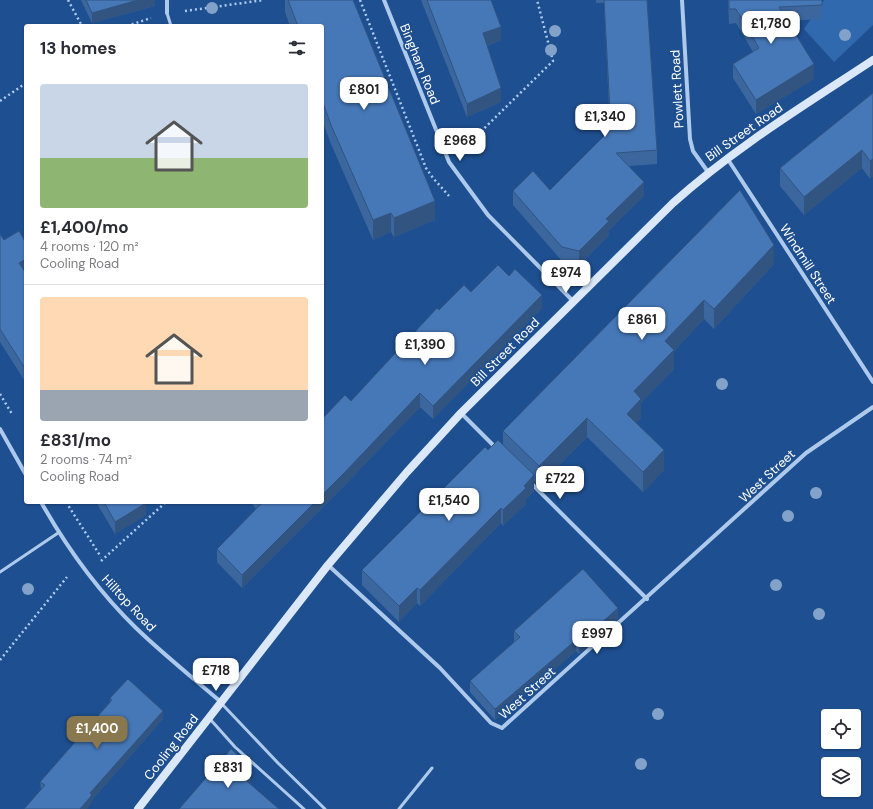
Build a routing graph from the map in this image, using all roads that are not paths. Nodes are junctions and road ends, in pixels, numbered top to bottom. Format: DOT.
graph roads {
  1 [pos="167,0"];
  2 [pos="384,0"];
  3 [pos="682,0"];
  4 [pos="167,13"];
  5 [pos="170,24"];
  6 [pos="873,60"];
  7 [pos="727,158"];
  8 [pos="708,172"];
  9 [pos="573,301"];
  10 [pos="873,382"];
  11 [pos="873,407"];
  12 [pos="461,413"];
  13 [pos="0,429"];
  14 [pos="500,452"];
  15 [pos="24,471"];
  16 [pos="528,480"];
  17 [pos="42,504"];
  18 [pos="58,532"];
  19 [pos="328,565"];
  20 [pos="0,572"];
  21 [pos="311,586"];
  22 [pos="647,599"];
  23 [pos="221,702"];
  24 [pos="209,718"];
  25 [pos="432,768"];
  26 [pos="138,809"];
  27 [pos="304,809"];
  28 [pos="325,809"];
  29 [pos="399,809"];
  1 -- 4 [label="street"];
  2 -- 9 [label="street, Bingham Road"];
  3 -- 8 [label="street, Powlett Road"];
  4 -- 5 [label="lane"];
  6 -- 7 [label="main road, Bill Street Road"];
  7 -- 8 [label="main road, Bill Street Road"];
  7 -- 10 [label="street, Windmill Street"];
  8 -- 9 [label="main road, Bill Street Road"];
  9 -- 12 [label="main road, Bill Street Road"];
  11 -- 22 [label="street, West Street"];
  12 -- 14 [label="street"];
  12 -- 19 [label="main road, Bill Street Road"];
  13 -- 15 [label="street"];
  16 -- 22 [label="street"];
  17 -- 18 [label="street, Hilltop Road"];
  18 -- 20 [label="lane"];
  18 -- 23 [label="street, Hilltop Road"];
  19 -- 21 [label="main road, Bill Street Road"];
  19 -- 22 [label="street, West Street"];
  21 -- 23 [label="main road, Cooling Road"];
  23 -- 24 [label="main road, Cooling Road"];
  23 -- 28 [label="lane"];
  24 -- 26 [label="main road, Cooling Road"];
  24 -- 27 [label="lane"];
  25 -- 29 [label="lane"];
}
